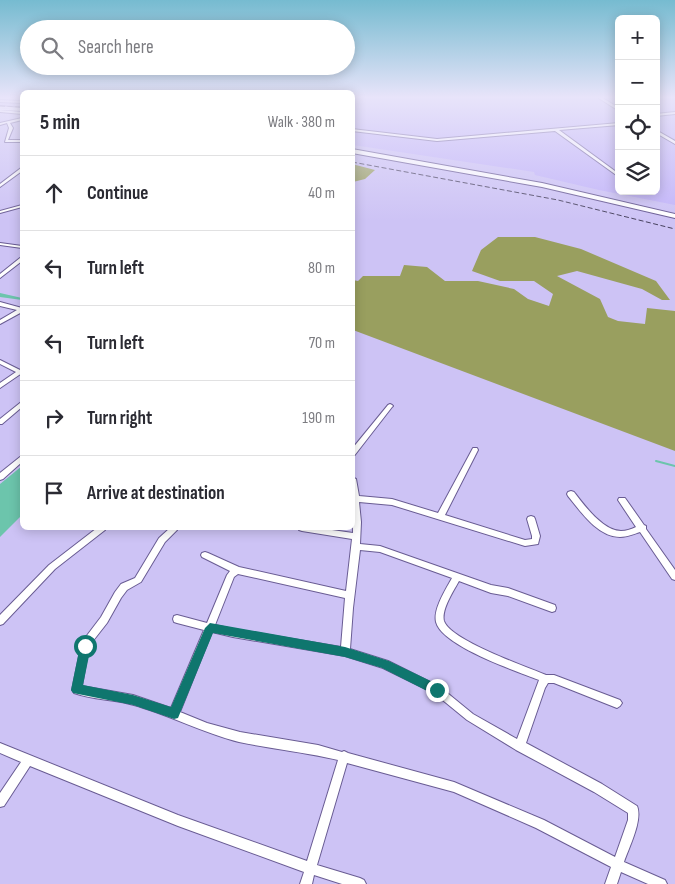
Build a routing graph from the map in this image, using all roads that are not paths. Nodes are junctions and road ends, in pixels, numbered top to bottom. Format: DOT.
graph roads {
  1 [pos="7,138"];
  2 [pos="422,138"];
  3 [pos="458,138"];
  4 [pos="567,138"];
  5 [pos="20,141"];
  6 [pos="355,152"];
  7 [pos="355,156"];
  8 [pos="20,170"];
  9 [pos="615,173"];
  10 [pos="10,178"];
  11 [pos="20,178"];
  12 [pos="0,186"];
  13 [pos="20,207"];
  14 [pos="0,212"];
  15 [pos="675,216"];
  16 [pos="675,220"];
  17 [pos="0,244"];
  18 [pos="20,245"];
  19 [pos="20,261"];
  20 [pos="0,276"];
  21 [pos="0,304"];
  22 [pos="20,309"];
  23 [pos="20,311"];
  24 [pos="0,322"];
  25 [pos="0,362"];
  26 [pos="20,372"];
  27 [pos="20,373"];
  28 [pos="0,386"];
  29 [pos="20,406"];
  30 [pos="390,406"];
  31 [pos="0,422"];
  32 [pos="355,450"];
  33 [pos="474,450"];
  34 [pos="20,462"];
  35 [pos="0,477"];
  36 [pos="355,491"];
  37 [pos="571,494"];
  38 [pos="357,499"];
  39 [pos="622,500"];
  40 [pos="441,515"];
  41 [pos="531,519"];
  42 [pos="643,528"];
  43 [pos="99,530"];
  44 [pos="172,530"];
  45 [pos="314,530"];
  46 [pos="357,537"];
  47 [pos="358,547"];
  48 [pos="205,555"];
  49 [pos="236,570"];
  50 [pos="457,576"];
  51 [pos="675,578"];
  52 [pos="350,596"];
  53 [pos="552,608"];
  54 [pos="178,619"];
  55 [pos="0,621"];
  56 [pos="210,628"];
  57 [pos="345,652"];
  58 [pos="546,679"];
  59 [pos="617,703"];
  60 [pos="174,714"];
  61 [pos="520,746"];
  62 [pos="0,748"];
  63 [pos="344,756"];
  64 [pos="28,760"];
  65 [pos="0,802"];
  66 [pos="618,865"];
  67 [pos="309,869"];
  68 [pos="306,884"];
  69 [pos="360,884"];
  70 [pos="611,884"];
  71 [pos="661,884"];
  1 -- 5 [label="street"];
  2 -- 3 [label="street"];
  4 -- 9 [label="street"];
  6 -- 15 [label="highway"];
  7 -- 16 [label="highway"];
  8 -- 10 [label="street"];
  10 -- 11 [label="street"];
  10 -- 12 [label="street"];
  13 -- 14 [label="street"];
  17 -- 18 [label="street"];
  19 -- 20 [label="street"];
  21 -- 22 [label="street"];
  23 -- 24 [label="street"];
  25 -- 26 [label="street"];
  27 -- 28 [label="street"];
  29 -- 31 [label="street"];
  30 -- 32 [label="street"];
  33 -- 40 [label="street"];
  34 -- 35 [label="street"];
  36 -- 38 [label="street"];
  37 -- 42 [label="street"];
  38 -- 40 [label="street"];
  38 -- 46 [label="street"];
  39 -- 42 [label="street"];
  40 -- 41 [label="street"];
  42 -- 51 [label="street"];
  43 -- 55 [label="street"];
  44 -- 60 [label="street"];
  45 -- 46 [label="street"];
  46 -- 47 [label="street"];
  47 -- 50 [label="street"];
  47 -- 52 [label="street"];
  48 -- 49 [label="street"];
  49 -- 52 [label="street"];
  49 -- 56 [label="street"];
  50 -- 53 [label="street"];
  50 -- 58 [label="street"];
  52 -- 57 [label="street"];
  54 -- 56 [label="street"];
  56 -- 57 [label="street"];
  56 -- 60 [label="street"];
  57 -- 61 [label="street"];
  58 -- 59 [label="street"];
  58 -- 61 [label="street"];
  60 -- 63 [label="street"];
  61 -- 66 [label="street"];
  62 -- 64 [label="street"];
  63 -- 66 [label="street"];
  63 -- 67 [label="street"];
  64 -- 65 [label="street"];
  64 -- 67 [label="street"];
  66 -- 70 [label="street"];
  66 -- 71 [label="street"];
  67 -- 68 [label="street"];
  67 -- 69 [label="street"];
}
